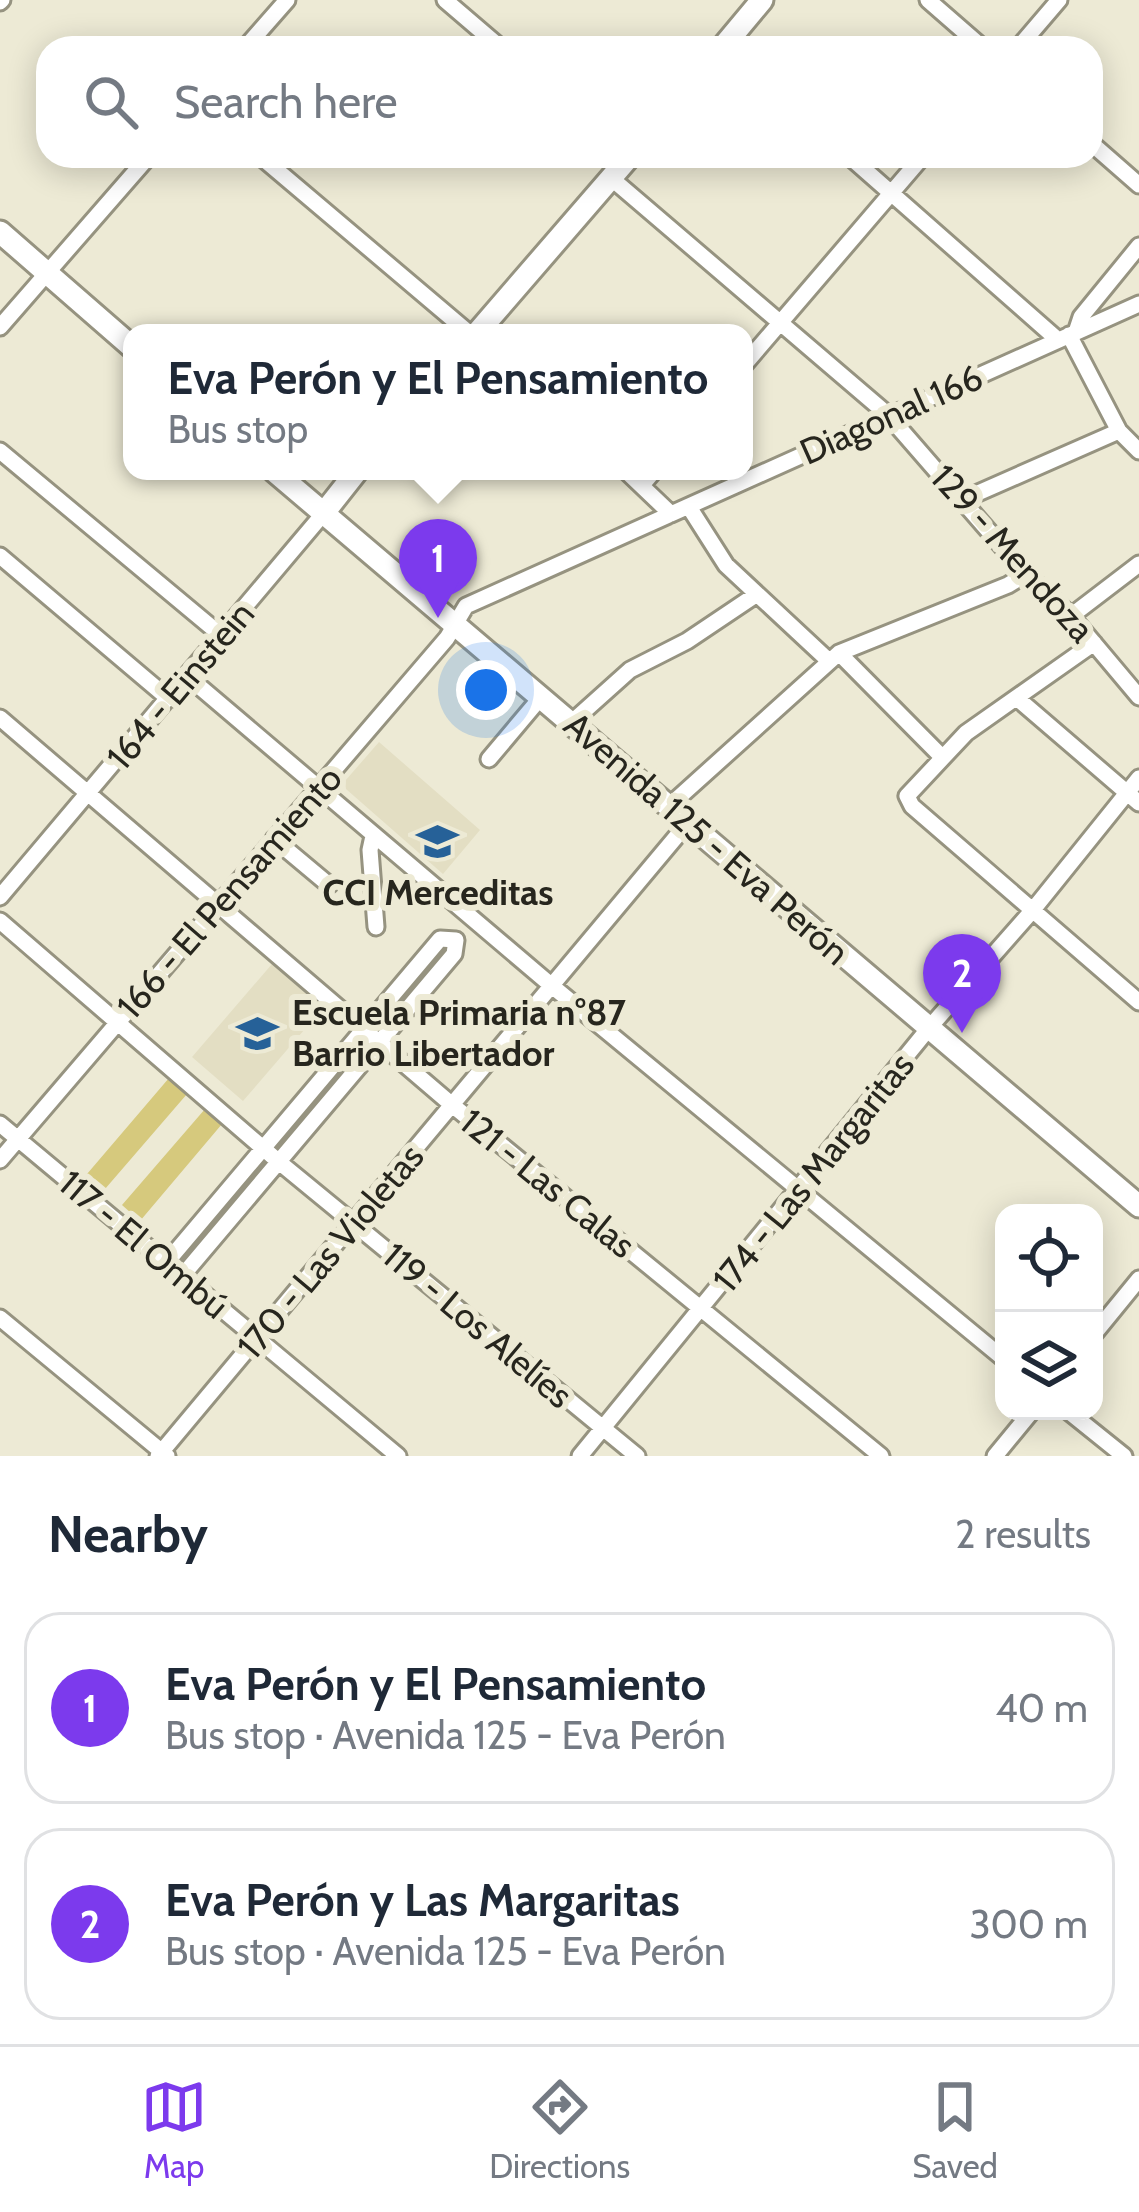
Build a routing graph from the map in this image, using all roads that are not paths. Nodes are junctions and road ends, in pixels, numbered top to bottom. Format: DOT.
graph roads {
  1 [pos="287,0"];
  2 [pos="445,0"];
  3 [pos="762,0"];
  4 [pos="928,0"];
  5 [pos="1059,0"];
  6 [pos="256,36"];
  7 [pos="487,36"];
  8 [pos="732,36"];
  9 [pos="968,36"];
  10 [pos="1028,36"];
  11 [pos="1103,154"];
  12 [pos="138,168"];
  13 [pos="274,168"];
  14 [pos="619,168"];
  15 [pos="863,168"];
  16 [pos="912,168"];
  17 [pos="611,178"];
  18 [pos="1139,185"];
  19 [pos="891,192"];
  20 [pos="0,232"];
  21 [pos="1139,246"];
  22 [pos="46,272"];
  23 [pos="1139,304"];
  24 [pos="781,322"];
  25 [pos="462,324"];
  26 [pos="481,324"];
  27 [pos="0,327"];
  28 [pos="1067,336"];
  29 [pos="123,339"];
  30 [pos="753,355"];
  31 [pos="887,414"];
  32 [pos="1128,434"];
  33 [pos="1139,451"];
  34 [pos="4,462"];
  35 [pos="753,477"];
  36 [pos="284,480"];
  37 [pos="350,480"];
  38 [pos="636,480"];
  39 [pos="646,480"];
  40 [pos="746,480"];
  41 [pos="642,485"];
  42 [pos="962,500"];
  43 [pos="689,507"];
  44 [pos="323,514"];
  45 [pos="671,514"];
  46 [pos="0,556"];
  47 [pos="1139,563"];
  48 [pos="1026,574"];
  49 [pos="757,594"];
  50 [pos="1071,616"];
  51 [pos="453,622"];
  52 [pos="221,636"];
  53 [pos="1094,644"];
  54 [pos="834,657"];
  55 [pos="187,676"];
  56 [pos="542,696"];
  57 [pos="1139,697"];
  58 [pos="169,699"];
  59 [pos="1018,699"];
  60 [pos="0,718"];
  61 [pos="572,722"];
  62 [pos="941,756"];
  63 [pos="489,759"];
  64 [pos="317,789"];
  65 [pos="1135,791"];
  66 [pos="88,794"];
  67 [pos="667,808"];
  68 [pos="686,825"];
  69 [pos="373,836"];
  70 [pos="274,839"];
  71 [pos="329,885"];
  72 [pos="0,897"];
  73 [pos="218,905"];
  74 [pos="1032,910"];
  75 [pos="0,921"];
  76 [pos="376,927"];
  77 [pos="552,986"];
  78 [pos="1139,1002"];
  79 [pos="116,1024"];
  80 [pos="929,1028"];
  81 [pos="364,1030"];
  82 [pos="379,1043"];
  83 [pos="451,1104"];
  84 [pos="0,1124"];
  85 [pos="17,1139"];
  86 [pos="263,1148"];
  87 [pos="0,1160"];
  88 [pos="279,1162"];
  89 [pos="799,1190"];
  90 [pos="1139,1206"];
  91 [pos="354,1221"];
  92 [pos="167,1262"];
  93 [pos="182,1275"];
  94 [pos="1139,1279"];
  95 [pos="701,1309"];
  96 [pos="0,1318"];
  97 [pos="1103,1323"];
  98 [pos="257,1340"];
  99 [pos="995,1351"];
  100 [pos="1025,1420"];
  101 [pos="1079,1420"];
  102 [pos="603,1428"];
  103 [pos="162,1454"];
  104 [pos="398,1456"];
  105 [pos="580,1456"];
  106 [pos="637,1456"];
  107 [pos="881,1456"];
  108 [pos="995,1456"];
  109 [pos="1124,1456"];
  1 -- 6 [label="street"];
  2 -- 7 [label="street"];
  3 -- 8 [label="street"];
  4 -- 9 [label="street"];
  5 -- 10 [label="street"];
  11 -- 18 [label="street"];
  12 -- 22 [label="street"];
  13 -- 25 [label="street"];
  14 -- 17 [label="street"];
  15 -- 19 [label="street"];
  16 -- 19 [label="street"];
  17 -- 24 [label="street, 129 - Mendoza"];
  17 -- 26 [label="street"];
  19 -- 24 [label="street"];
  19 -- 28 [label="street"];
  20 -- 22 [label="street"];
  21 -- 28 [label="street"];
  22 -- 27 [label="street"];
  22 -- 29 [label="street"];
  23 -- 28 [label="street, Diagonal 166"];
  24 -- 30 [label="street"];
  24 -- 31 [label="street, 129 - Mendoza"];
  28 -- 31 [label="street, Diagonal 166"];
  28 -- 32 [label="street"];
  31 -- 35 [label="street, Diagonal 166"];
  31 -- 42 [label="street, 129 - Mendoza"];
  32 -- 33 [label="street"];
  32 -- 42 [label="street"];
  34 -- 52 [label="street"];
  36 -- 44 [label="street, Avenida 125 - Eva Perón"];
  37 -- 44 [label="street, 164 - Einstein"];
  38 -- 41 [label="street"];
  39 -- 41 [label="street"];
  40 -- 43 [label="street, Diagonal 166"];
  41 -- 45 [label="street"];
  42 -- 48 [label="street, 129 - Mendoza"];
  43 -- 45 [label="street, Diagonal 166"];
  43 -- 49 [label="street"];
  44 -- 51 [label="street, Avenida 125 - Eva Perón"];
  44 -- 52 [label="street, 164 - Einstein"];
  45 -- 51 [label="street, Diagonal 166"];
  46 -- 58 [label="street"];
  47 -- 50 [label="street"];
  48 -- 50 [label="street, 129 - Mendoza"];
  48 -- 54 [label="street"];
  49 -- 54 [label="street"];
  49 -- 61 [label="street"];
  50 -- 53 [label="street, 129 - Mendoza"];
  51 -- 56 [label="street, Avenida 125 - Eva Perón"];
  51 -- 64 [label="street, 166 - El Pensamiento"];
  52 -- 55 [label="street, 164 - Einstein"];
  53 -- 57 [label="street, 129 - Mendoza"];
  53 -- 59 [label="street"];
  54 -- 62 [label="street"];
  54 -- 67 [label="street"];
  55 -- 58 [label="street, 164 - Einstein"];
  55 -- 64 [label="street"];
  56 -- 61 [label="street, Avenida 125 - Eva Perón"];
  56 -- 63 [label="street"];
  58 -- 66 [label="street, 164 - Einstein"];
  59 -- 62 [label="street"];
  59 -- 65 [label="street"];
  60 -- 66 [label="street, 121 - Las Calas"];
  61 -- 67 [label="street, Avenida 125 - Eva Perón"];
  62 -- 74 [label="street"];
  64 -- 69 [label="street"];
  64 -- 70 [label="street, 166 - El Pensamiento"];
  65 -- 74 [label="street, 174 - Las Margaritas"];
  66 -- 72 [label="street, 164 - Einstein"];
  66 -- 73 [label="street, 121 - Las Calas"];
  67 -- 68 [label="street, Avenida 125 - Eva Perón"];
  68 -- 77 [label="street, 170 - Las Violetas"];
  68 -- 80 [label="street, Avenida 125 - Eva Perón"];
  69 -- 76 [label="street"];
  69 -- 77 [label="street"];
  70 -- 71 [label="street"];
  70 -- 73 [label="street, 166 - El Pensamiento"];
  73 -- 79 [label="street, 166 - El Pensamiento"];
  73 -- 81 [label="street, 121 - Las Calas"];
  74 -- 78 [label="street"];
  74 -- 80 [label="street, 174 - Las Margaritas"];
  75 -- 79 [label="street, 119 - Los Alelíes"];
  77 -- 83 [label="street, 170 - Las Violetas"];
  77 -- 89 [label="street"];
  79 -- 85 [label="street, 166 - El Pensamiento"];
  79 -- 86 [label="street, 119 - Los Alelíes"];
  80 -- 89 [label="street, 174 - Las Margaritas"];
  80 -- 90 [label="street, Avenida 125 - Eva Perón"];
  81 -- 82 [label="street, 121 - Las Calas"];
  81 -- 82 [label="street"];
  81 -- 86 [label="street"];
  82 -- 83 [label="street, 121 - Las Calas"];
  82 -- 88 [label="street"];
  83 -- 91 [label="street, 170 - Las Violetas"];
  83 -- 95 [label="street, 121 - Las Calas"];
  84 -- 85 [label="street, 117 - El Ombú"];
  85 -- 87 [label="street, 166 - El Pensamiento"];
  85 -- 92 [label="street, 117 - El Ombú"];
  86 -- 88 [label="street, 119 - Los Alelíes"];
  86 -- 92 [label="street"];
  88 -- 91 [label="street, 119 - Los Alelíes"];
  88 -- 93 [label="street"];
  89 -- 95 [label="street, 174 - Las Margaritas"];
  89 -- 99 [label="street"];
  91 -- 98 [label="street, 170 - Las Violetas"];
  91 -- 102 [label="street, 119 - Los Alelíes"];
  92 -- 93 [label="street, 117 - El Ombú"];
  93 -- 98 [label="street, 117 - El Ombú"];
  94 -- 97 [label="street"];
  95 -- 102 [label="street, 174 - Las Margaritas"];
  95 -- 107 [label="street, 121 - Las Calas"];
  96 -- 103 [label="street"];
  98 -- 103 [label="street, 170 - Las Violetas"];
  98 -- 104 [label="street, 117 - El Ombú"];
  100 -- 108 [label="street"];
  101 -- 109 [label="street"];
  102 -- 105 [label="street, 174 - Las Margaritas"];
  102 -- 106 [label="street, 119 - Los Alelíes"];
}
